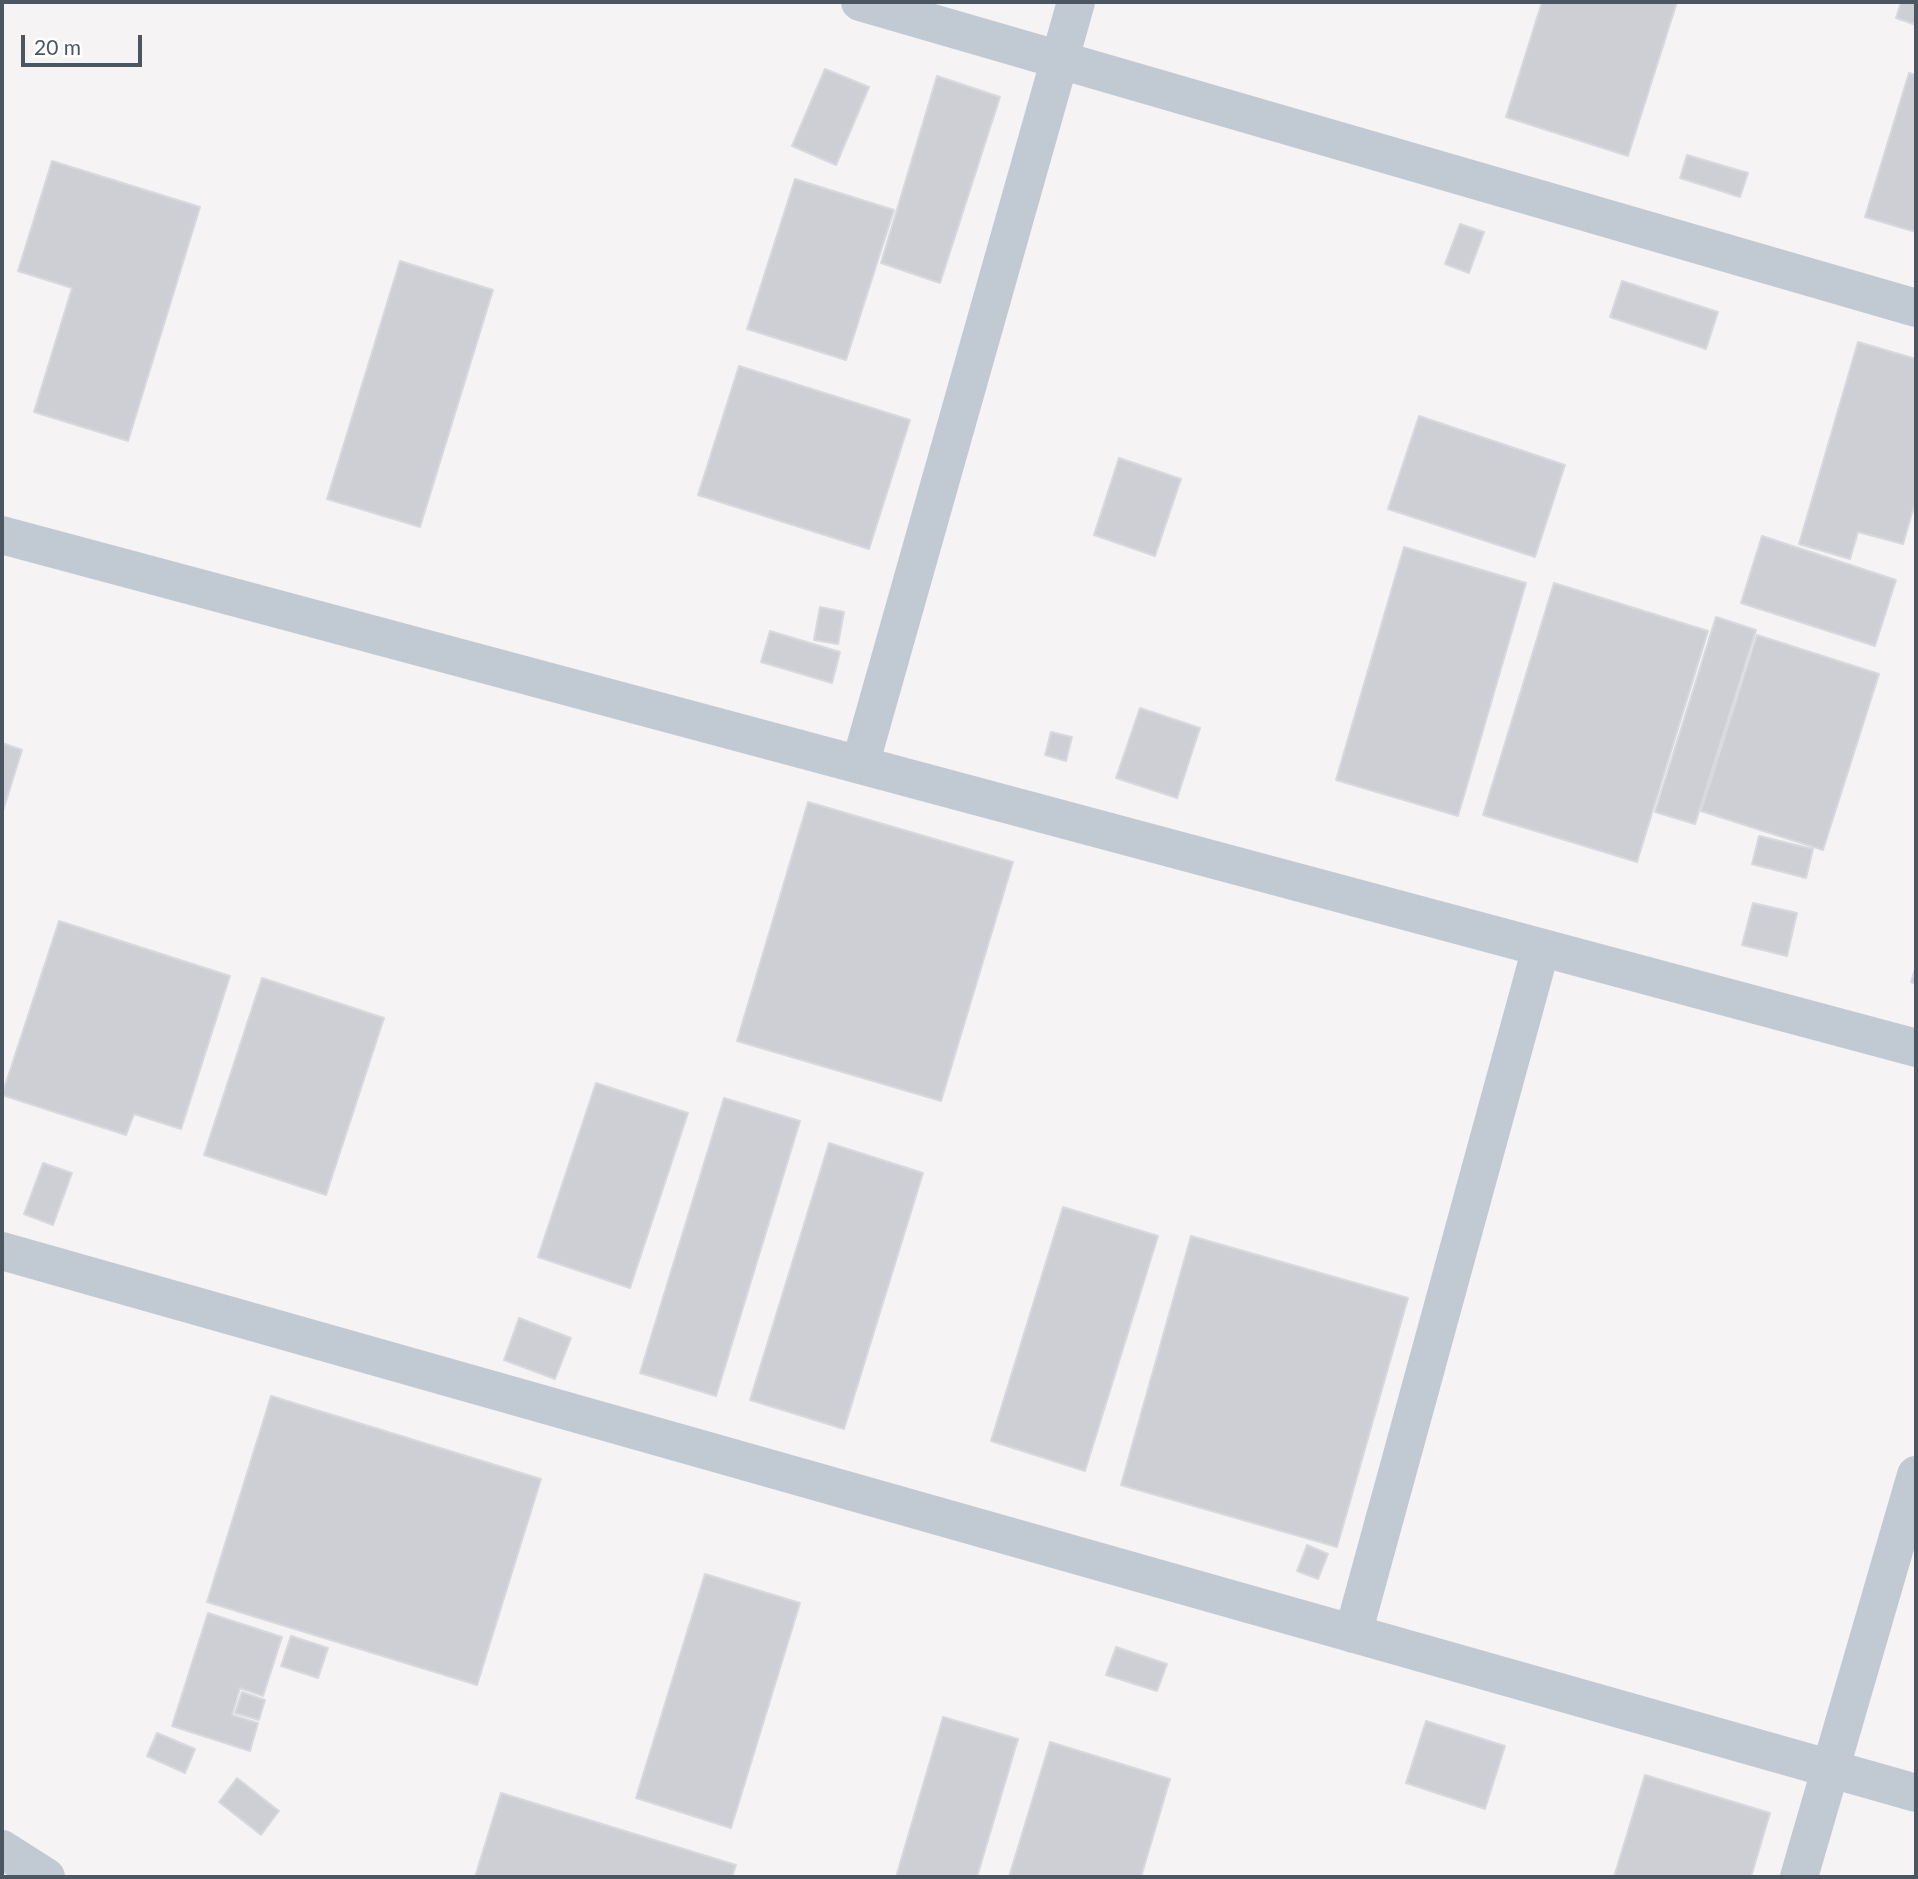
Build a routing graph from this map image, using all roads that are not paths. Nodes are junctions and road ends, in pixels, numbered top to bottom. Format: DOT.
graph roads {
  1 [pos="860,2"];
  2 [pos="1076,2"];
  3 [pos="1059,60"];
  4 [pos="1916,308"];
  5 [pos="2,535"];
  6 [pos="860,765"];
  7 [pos="1541,948"];
  8 [pos="1916,1048"];
  9 [pos="2,1251"];
  10 [pos="1916,1475"];
  11 [pos="1353,1634"];
  12 [pos="1831,1769"];
  13 [pos="1916,1793"];
  14 [pos="2,1849"];
  15 [pos="46,1877"];
  16 [pos="1799,1877"];
  1 -- 3 [label="street"];
  2 -- 3 [label="street"];
  3 -- 4 [label="street"];
  3 -- 6 [label="street"];
  5 -- 6 [label="street"];
  6 -- 7 [label="street"];
  7 -- 8 [label="street"];
  7 -- 11 [label="street"];
  9 -- 11 [label="street"];
  10 -- 12 [label="street"];
  11 -- 12 [label="street"];
  12 -- 13 [label="street"];
  12 -- 16 [label="street"];
  14 -- 15 [label="street"];
}
